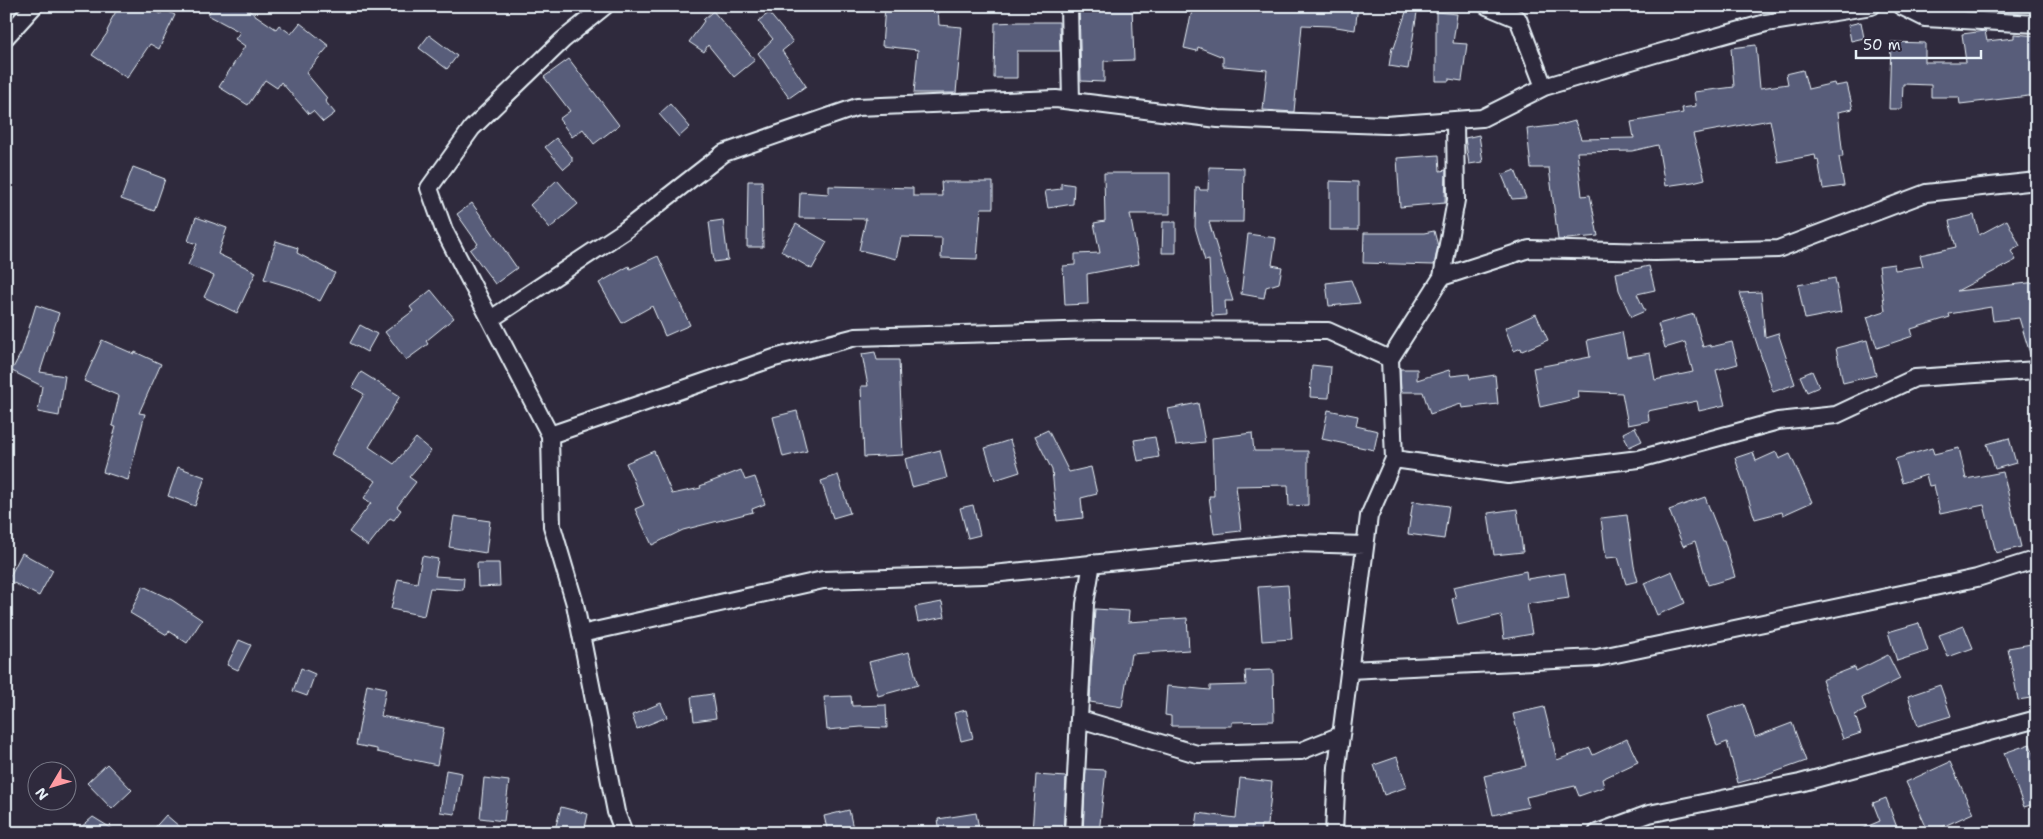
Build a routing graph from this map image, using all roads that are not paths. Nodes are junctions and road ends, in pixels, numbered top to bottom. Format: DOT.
graph roads {
  1 [pos="34,6"];
  2 [pos="605,6"];
  3 [pos="1069,6"];
  4 [pos="1487,6"];
  5 [pos="1872,6"];
  6 [pos="1901,6"];
  7 [pos="2037,24"];
  8 [pos="6,37"];
  9 [pos="1544,87"];
  10 [pos="1072,100"];
  11 [pos="1455,120"];
  12 [pos="2037,182"];
  13 [pos="1442,277"];
  14 [pos="491,319"];
  15 [pos="1390,359"];
  16 [pos="2037,370"];
  17 [pos="550,434"];
  18 [pos="1394,459"];
  19 [pos="1365,545"];
  20 [pos="2037,560"];
  21 [pos="1092,563"];
  22 [pos="581,634"];
  23 [pos="1349,670"];
  24 [pos="1080,719"];
  25 [pos="2037,719"];
  26 [pos="1341,735"];
  27 [pos="624,833"];
  28 [pos="1073,833"];
  29 [pos="1334,833"];
  30 [pos="1597,833"];
  1 -- 8 [label="street"];
  2 -- 14 [label="street"];
  3 -- 10 [label="street"];
  4 -- 9 [label="street"];
  5 -- 9 [label="street"];
  6 -- 7 [label="street"];
  9 -- 11 [label="street"];
  10 -- 11 [label="street"];
  10 -- 14 [label="street"];
  11 -- 13 [label="street"];
  12 -- 13 [label="street"];
  13 -- 15 [label="street"];
  14 -- 17 [label="street"];
  15 -- 17 [label="street"];
  15 -- 18 [label="street"];
  16 -- 18 [label="street"];
  17 -- 22 [label="street"];
  18 -- 19 [label="street"];
  19 -- 21 [label="street"];
  19 -- 23 [label="street"];
  20 -- 23 [label="street"];
  21 -- 22 [label="street"];
  21 -- 24 [label="street"];
  22 -- 27 [label="street"];
  23 -- 26 [label="street"];
  24 -- 26 [label="street"];
  24 -- 28 [label="street"];
  25 -- 30 [label="street"];
  26 -- 29 [label="street"];
}
